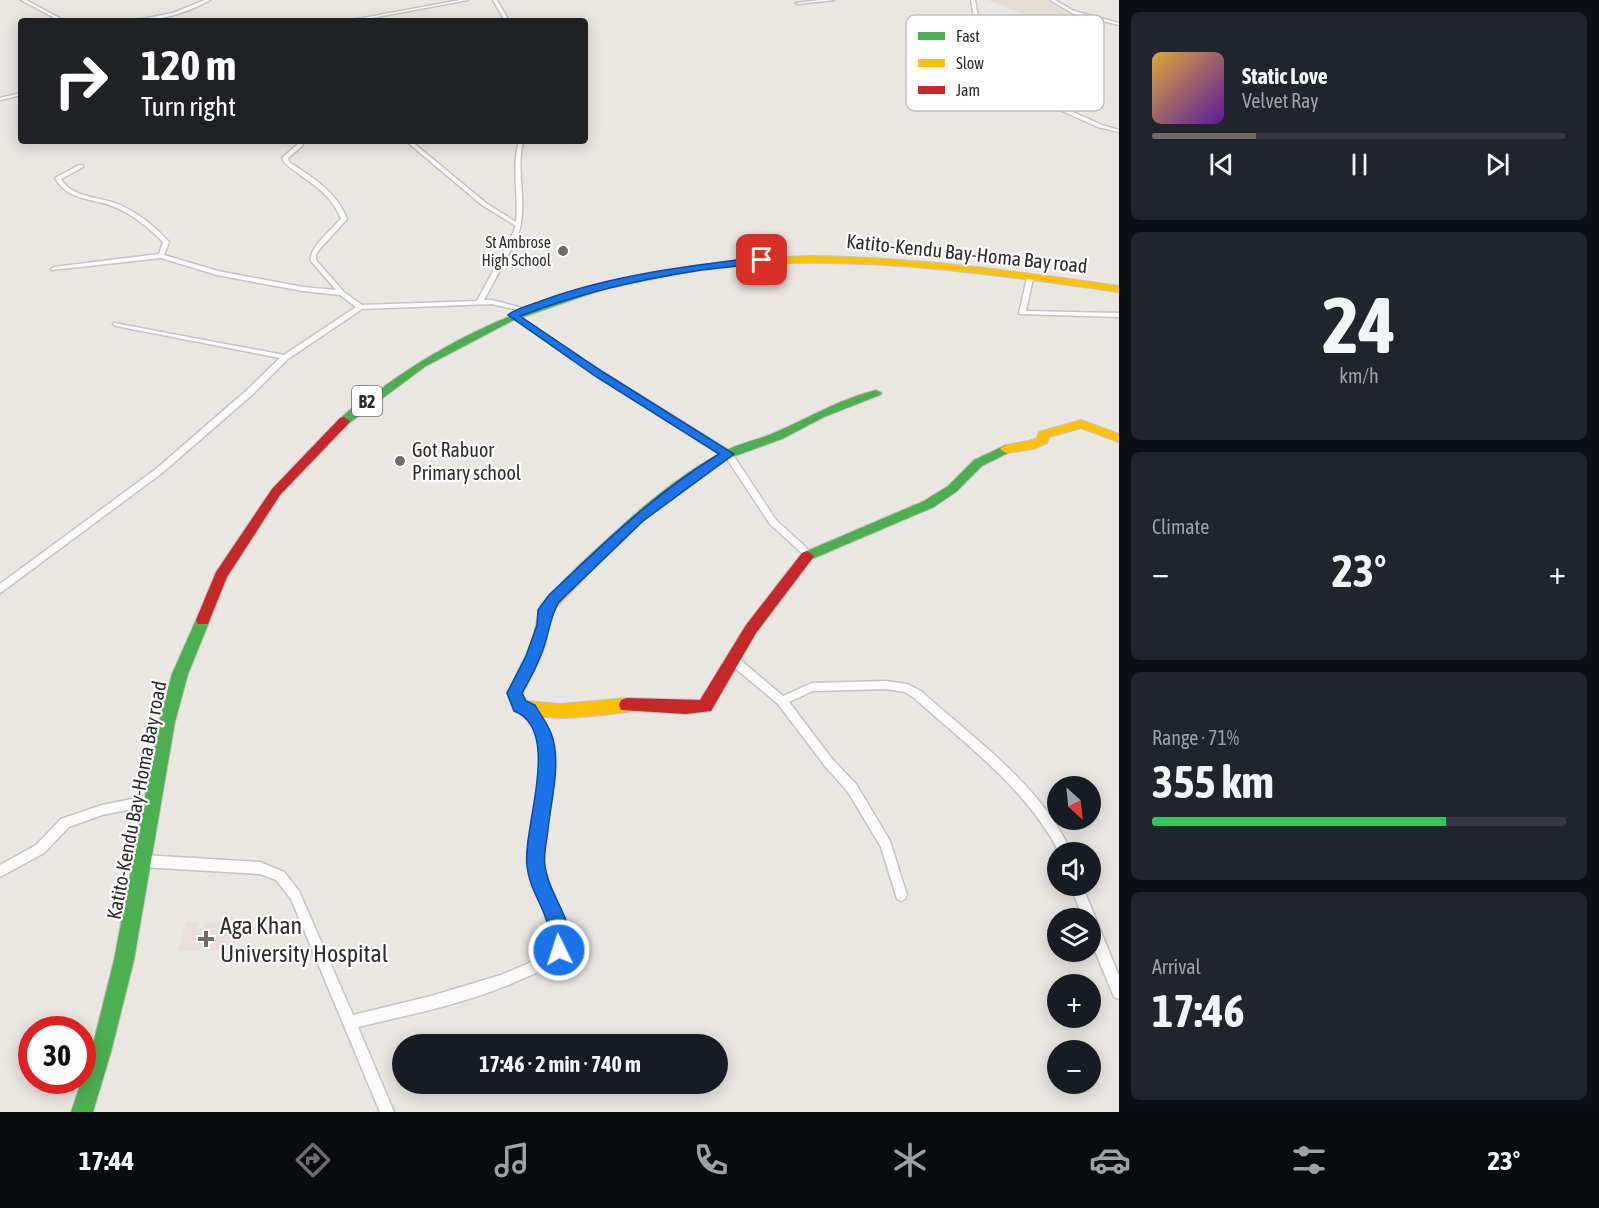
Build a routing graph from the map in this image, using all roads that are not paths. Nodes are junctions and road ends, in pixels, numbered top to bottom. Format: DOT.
graph roads {
  1 [pos="23,0"];
  2 [pos="208,0"];
  3 [pos="466,0"];
  4 [pos="495,0"];
  5 [pos="832,0"];
  6 [pos="973,0"];
  7 [pos="1052,0"];
  8 [pos="798,3"];
  9 [pos="976,15"];
  10 [pos="1084,15"];
  11 [pos="57,18"];
  12 [pos="151,18"];
  13 [pos="366,18"];
  14 [pos="505,18"];
  15 [pos="1104,20"];
  16 [pos="1119,24"];
  17 [pos="18,95"];
  18 [pos="0,99"];
  19 [pos="1066,111"];
  20 [pos="1119,131"];
  21 [pos="300,144"];
  22 [pos="412,144"];
  23 [pos="520,144"];
  24 [pos="81,166"];
  25 [pos="518,225"];
  26 [pos="161,256"];
  27 [pos="54,269"];
  28 [pos="1030,278"];
  29 [pos="1119,289"];
  30 [pos="342,293"];
  31 [pos="480,302"];
  32 [pos="360,307"];
  33 [pos="519,313"];
  34 [pos="1119,315"];
  35 [pos="116,324"];
  36 [pos="285,357"];
  37 [pos="876,393"];
  38 [pos="1119,438"];
  39 [pos="728,454"];
  40 [pos="808,554"];
  41 [pos="0,589"];
  42 [pos="733,660"];
  43 [pos="782,701"];
  44 [pos="529,710"];
  45 [pos="152,800"];
  46 [pos="1061,842"];
  47 [pos="143,861"];
  48 [pos="0,870"];
  49 [pos="901,895"];
  50 [pos="1101,949"];
  51 [pos="1119,992"];
  52 [pos="350,1022"];
  53 [pos="82,1112"];
  54 [pos="387,1112"];
  1 -- 11 [label="street"];
  2 -- 12 [label="street"];
  3 -- 13 [label="street"];
  4 -- 14 [label="street"];
  5 -- 8 [label="street"];
  6 -- 9 [label="street"];
  7 -- 10 [label="street"];
  15 -- 16 [label="street"];
  17 -- 18 [label="street"];
  19 -- 20 [label="street"];
  21 -- 30 [label="street"];
  22 -- 25 [label="street"];
  23 -- 25 [label="street"];
  24 -- 26 [label="street"];
  25 -- 31 [label="street"];
  26 -- 27 [label="street"];
  26 -- 30 [label="street"];
  28 -- 29 [label="main road, Katito-Kendu Bay-Homa Bay road / B2"];
  28 -- 33 [label="main road, Katito-Kendu Bay-Homa Bay road / B2"];
  28 -- 34 [label="street"];
  30 -- 32 [label="street"];
  31 -- 32 [label="street"];
  31 -- 33 [label="street"];
  32 -- 36 [label="street"];
  33 -- 39 [label="street"];
  33 -- 45 [label="main road, Katito-Kendu Bay-Homa Bay road / B2"];
  35 -- 36 [label="street"];
  36 -- 41 [label="street"];
  37 -- 39 [label="main road"];
  38 -- 40 [label="main road"];
  39 -- 40 [label="street"];
  39 -- 44 [label="main road"];
  40 -- 42 [label="main road"];
  42 -- 43 [label="street"];
  42 -- 44 [label="main road"];
  43 -- 46 [label="street"];
  43 -- 49 [label="street"];
  44 -- 52 [label="street"];
  45 -- 47 [label="main road, Katito-Kendu Bay-Homa Bay road / B2"];
  45 -- 48 [label="street"];
  47 -- 52 [label="street"];
  47 -- 53 [label="main road, Katito-Kendu Bay-Homa Bay road / B2"];
  50 -- 51 [label="street"];
  52 -- 54 [label="street"];
}
